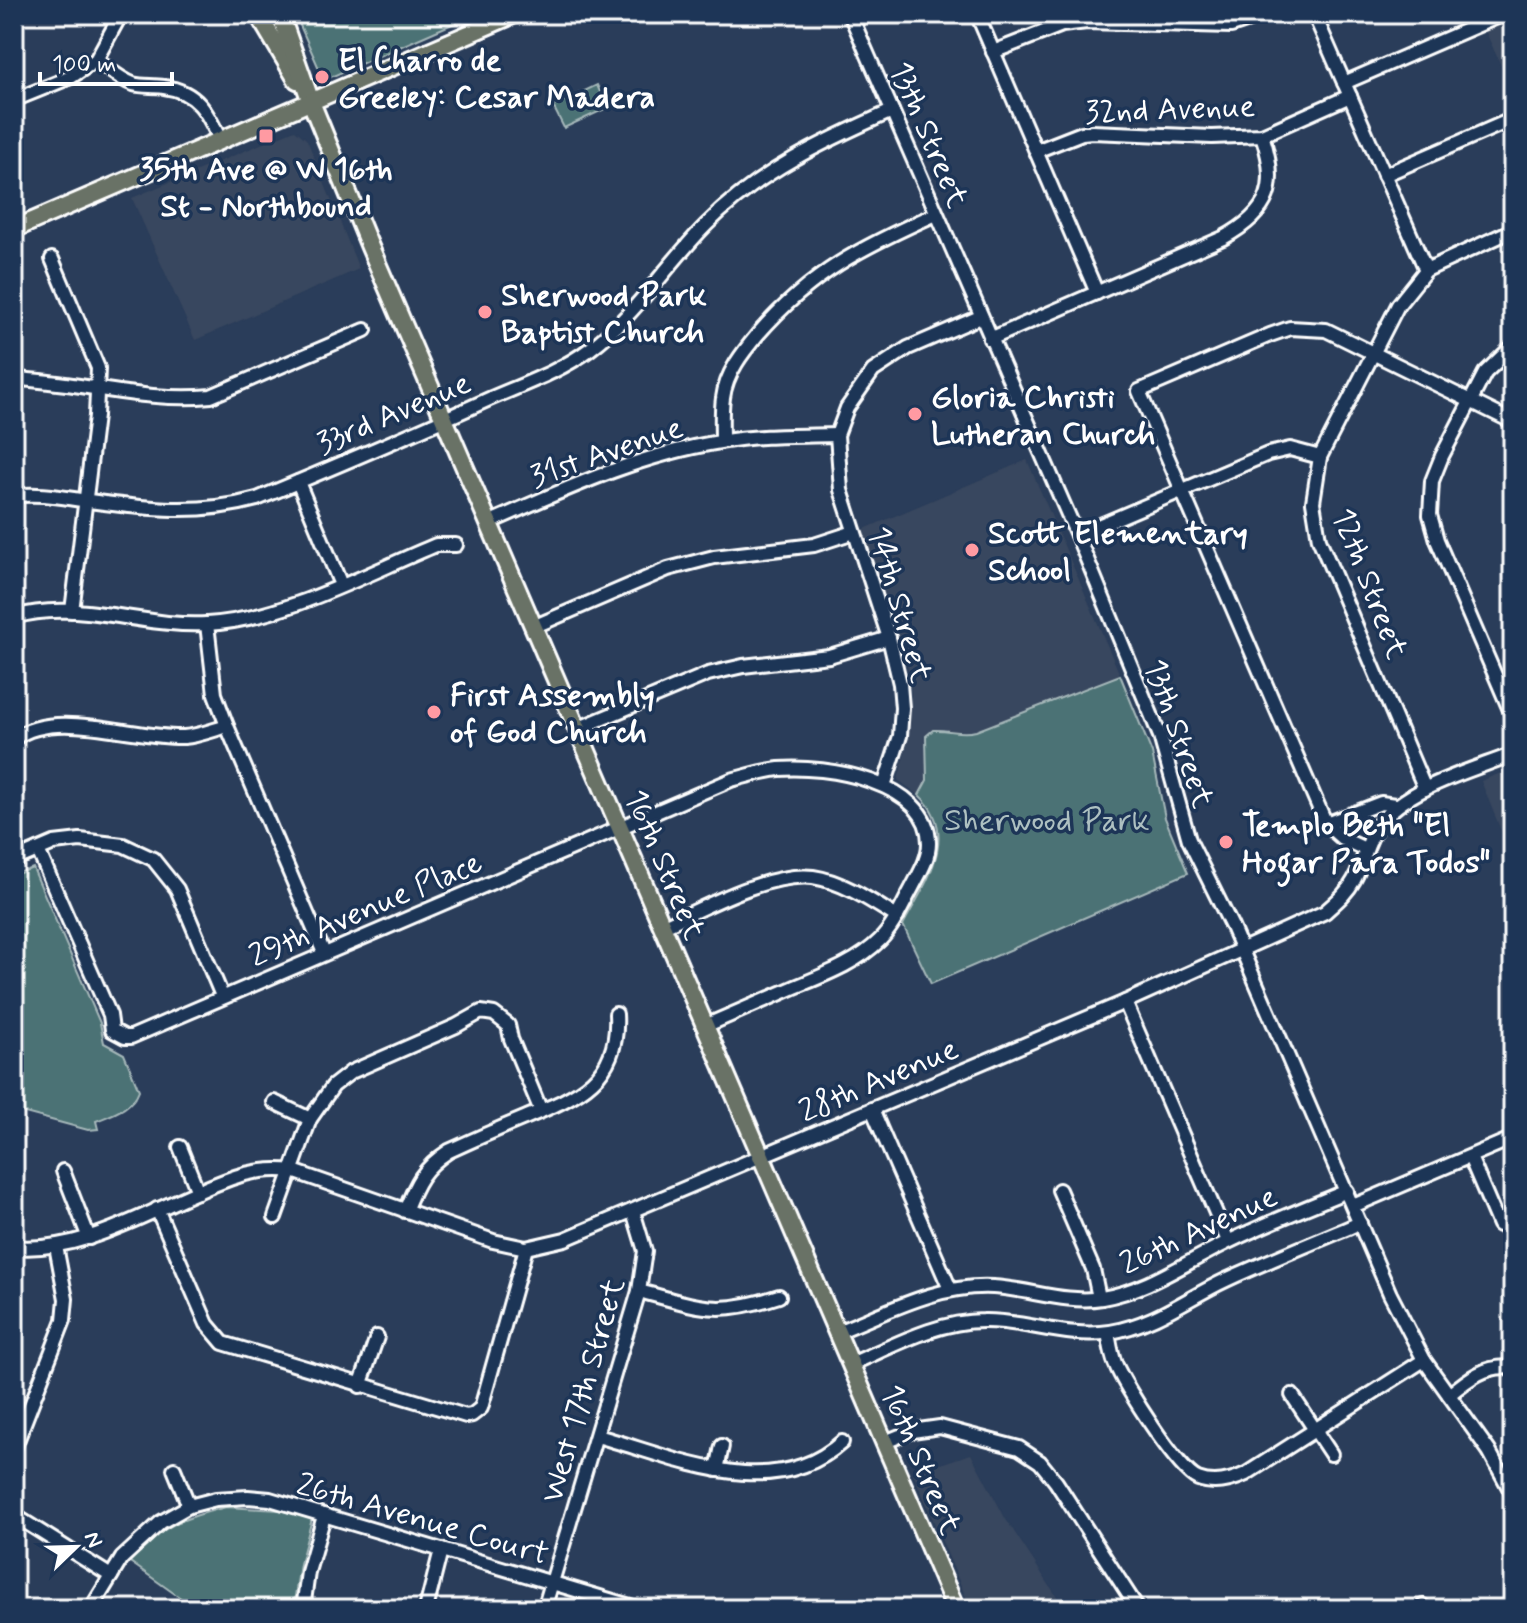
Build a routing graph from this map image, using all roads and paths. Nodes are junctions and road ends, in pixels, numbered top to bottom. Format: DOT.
graph roads {
  1 [pos="121,14"];
  2 [pos="258,14"];
  3 [pos="280,14"];
  4 [pos="515,14"];
  5 [pos="850,14"];
  6 [pos="977,14"];
  7 [pos="1267,14"];
  8 [pos="1314,14"];
  9 [pos="1504,14"];
  10 [pos="993,52"];
  11 [pos="96,60"];
  12 [pos="1344,83"];
  13 [pos="1350,96"];
  14 [pos="14,100"];
  15 [pos="311,102"];
  16 [pos="892,111"];
  17 [pos="1513,119"];
  18 [pos="1262,135"];
  19 [pos="220,140"];
  20 [pos="1036,151"];
  21 [pos="1384,175"];
  22 [pos="936,214"];
  23 [pos="18,226"];
  24 [pos="1513,230"];
  25 [pos="52,259"];
  26 [pos="1426,270"];
  27 [pos="1097,293"];
  28 [pos="980,317"];
  29 [pos="365,330"];
  30 [pos="990,339"];
  31 [pos="1513,346"];
  32 [pos="1374,352"];
  33 [pos="14,379"];
  34 [pos="98,388"];
  35 [pos="1470,400"];
  36 [pos="444,419"];
  37 [pos="1513,422"];
  38 [pos="837,435"];
  39 [pos="722,441"];
  40 [pos="1320,457"];
  41 [pos="298,482"];
  42 [pos="1182,490"];
  43 [pos="14,496"];
  44 [pos="86,501"];
  45 [pos="488,523"];
  46 [pos="854,532"];
  47 [pos="1077,535"];
  48 [pos="456,545"];
  49 [pos="341,585"];
  50 [pos="72,611"];
  51 [pos="14,617"];
  52 [pos="207,624"];
  53 [pos="533,627"];
  54 [pos="889,638"];
  55 [pos="1513,717"];
  56 [pos="227,726"];
  57 [pos="577,729"];
  58 [pos="14,739"];
  59 [pos="1513,754"];
  60 [pos="884,786"];
  61 [pos="1425,789"];
  62 [pos="1395,805"];
  63 [pos="1326,824"];
  64 [pos="620,827"];
  65 [pos="1365,849"];
  66 [pos="38,850"];
  67 [pos="14,860"];
  68 [pos="897,917"];
  69 [pos="662,927"];
  70 [pos="1241,949"];
  71 [pos="324,953"];
  72 [pos="222,996"];
  73 [pos="1125,1002"];
  74 [pos="616,1014"];
  75 [pos="705,1026"];
  76 [pos="274,1102"];
  77 [pos="872,1109"];
  78 [pos="541,1111"];
  79 [pos="310,1119"];
  80 [pos="1513,1138"];
  81 [pos="180,1147"];
  82 [pos="761,1157"];
  83 [pos="1470,1157"];
  84 [pos="63,1171"];
  85 [pos="293,1171"];
  86 [pos="1059,1190"];
  87 [pos="1347,1191"];
  88 [pos="198,1192"];
  89 [pos="1353,1206"];
  90 [pos="157,1209"];
  91 [pos="405,1211"];
  92 [pos="633,1211"];
  93 [pos="275,1217"];
  94 [pos="1360,1223"];
  95 [pos="1499,1225"];
  96 [pos="89,1238"];
  97 [pos="1228,1241"];
  98 [pos="56,1246"];
  99 [pos="14,1247"];
  100 [pos="526,1248"];
  101 [pos="950,1289"];
  102 [pos="639,1291"];
  103 [pos="779,1296"];
  104 [pos="1099,1298"];
  105 [pos="837,1332"];
  106 [pos="1108,1333"];
  107 [pos="377,1337"];
  108 [pos="1424,1360"];
  109 [pos="851,1364"];
  110 [pos="1513,1368"];
  111 [pos="360,1386"];
  112 [pos="1292,1395"];
  113 [pos="1449,1395"];
  114 [pos="1315,1430"];
  115 [pos="597,1436"];
  116 [pos="842,1442"];
  117 [pos="885,1442"];
  118 [pos="722,1446"];
  119 [pos="14,1449"];
  120 [pos="1331,1454"];
  121 [pos="174,1469"];
  122 [pos="717,1470"];
  123 [pos="1513,1495"];
  124 [pos="189,1506"];
  125 [pos="14,1515"];
  126 [pos="324,1516"];
  127 [pos="441,1550"];
  128 [pos="111,1576"];
  129 [pos="551,1583"];
  130 [pos="955,1606"];
  131 [pos="91,1609"];
  132 [pos="303,1609"];
  133 [pos="426,1609"];
  134 [pos="544,1609"];
  135 [pos="640,1609"];
  136 [pos="1138,1609"];
  1 -- 11 [label="street"];
  2 -- 15 [label="main road, 16th Street"];
  3 -- 15 [label="main road, 16th Street"];
  4 -- 15 [label="main road"];
  5 -- 16 [label="street, 13th Street"];
  6 -- 10 [label="street"];
  7 -- 10 [label="street"];
  8 -- 12 [label="street"];
  9 -- 12 [label="street"];
  10 -- 20 [label="street"];
  11 -- 14 [label="street"];
  11 -- 19 [label="street"];
  12 -- 13 [label="street"];
  13 -- 18 [label="street, 32nd Avenue"];
  13 -- 21 [label="street"];
  15 -- 19 [label="main road"];
  15 -- 36 [label="main road, 16th Street"];
  16 -- 22 [label="street, 13th Street"];
  16 -- 36 [label="street, 33rd Avenue"];
  17 -- 21 [label="street"];
  18 -- 20 [label="street, 32nd Avenue"];
  18 -- 27 [label="street"];
  19 -- 23 [label="main road"];
  20 -- 27 [label="street"];
  21 -- 26 [label="street"];
  22 -- 28 [label="street, 13th Street"];
  22 -- 39 [label="street"];
  24 -- 26 [label="street"];
  25 -- 34 [label="street"];
  26 -- 32 [label="street, 12th Street"];
  27 -- 30 [label="street"];
  28 -- 30 [label="street, 13th Street"];
  28 -- 38 [label="street"];
  29 -- 34 [label="street"];
  30 -- 47 [label="street, 13th Street"];
  31 -- 35 [label="street"];
  32 -- 35 [label="street"];
  32 -- 40 [label="street, 12th Street"];
  32 -- 42 [label="street"];
  33 -- 34 [label="street"];
  34 -- 44 [label="street"];
  35 -- 37 [label="street"];
  35 -- 55 [label="street"];
  36 -- 41 [label="street, 33rd Avenue"];
  36 -- 45 [label="main road, 16th Street"];
  38 -- 39 [label="street, 31st Avenue"];
  38 -- 46 [label="street, 14th Street"];
  39 -- 45 [label="street, 31st Avenue"];
  40 -- 42 [label="street"];
  40 -- 61 [label="street, 12th Street"];
  41 -- 44 [label="street, 33rd Avenue"];
  41 -- 49 [label="street"];
  42 -- 47 [label="street"];
  42 -- 63 [label="street"];
  43 -- 44 [label="street, 33rd Avenue"];
  44 -- 50 [label="street"];
  45 -- 53 [label="main road, 16th Street"];
  46 -- 53 [label="street"];
  46 -- 54 [label="street, 14th Street"];
  47 -- 70 [label="street, 13th Street"];
  48 -- 49 [label="street"];
  49 -- 52 [label="street"];
  50 -- 51 [label="street"];
  50 -- 52 [label="street"];
  52 -- 56 [label="street"];
  53 -- 57 [label="main road, 16th Street"];
  54 -- 57 [label="street"];
  54 -- 60 [label="street, 14th Street"];
  56 -- 58 [label="street"];
  56 -- 71 [label="street"];
  57 -- 64 [label="main road, 16th Street"];
  59 -- 61 [label="street, 28th Avenue"];
  60 -- 64 [label="street, 29th Avenue Place"];
  60 -- 68 [label="street, 29th Avenue Place"];
  61 -- 62 [label="street, 28th Avenue"];
  62 -- 63 [label="street"];
  62 -- 65 [label="street, 28th Avenue"];
  63 -- 65 [label="street"];
  64 -- 69 [label="main road, 16th Street"];
  64 -- 71 [label="street, 29th Avenue Place"];
  65 -- 70 [label="street, 28th Avenue"];
  66 -- 67 [label="street"];
  66 -- 72 [label="street"];
  66 -- 72 [label="street, 29th Avenue Place"];
  68 -- 69 [label="street"];
  68 -- 75 [label="street, 29th Avenue Place"];
  69 -- 75 [label="main road, 16th Street"];
  70 -- 73 [label="street, 28th Avenue"];
  70 -- 87 [label="street, 13th Street"];
  71 -- 72 [label="street, 29th Avenue Place"];
  73 -- 77 [label="street, 28th Avenue"];
  73 -- 97 [label="street"];
  74 -- 78 [label="street"];
  75 -- 82 [label="main road, 16th Street"];
  76 -- 79 [label="street"];
  77 -- 82 [label="street, 28th Avenue"];
  77 -- 101 [label="street"];
  78 -- 79 [label="street"];
  78 -- 91 [label="street"];
  79 -- 85 [label="street"];
  80 -- 83 [label="street"];
  81 -- 88 [label="street"];
  82 -- 92 [label="street, 28th Avenue"];
  82 -- 105 [label="main road, 16th Street"];
  83 -- 89 [label="street"];
  83 -- 95 [label="street"];
  84 -- 96 [label="street"];
  85 -- 88 [label="street, 28th Avenue"];
  85 -- 91 [label="street, 28th Avenue"];
  85 -- 93 [label="street"];
  86 -- 104 [label="street"];
  87 -- 89 [label="street, 13th Street"];
  87 -- 97 [label="street, 26th Avenue"];
  88 -- 90 [label="street, 28th Avenue"];
  89 -- 94 [label="street, 13th Street"];
  90 -- 96 [label="street, 28th Avenue"];
  90 -- 111 [label="street"];
  91 -- 100 [label="street, 28th Avenue"];
  92 -- 100 [label="street, 28th Avenue"];
  92 -- 102 [label="street, West 17th Street"];
  94 -- 106 [label="street"];
  94 -- 108 [label="street, 13th Street"];
  96 -- 98 [label="street, 28th Avenue"];
  97 -- 104 [label="street, 26th Avenue"];
  98 -- 99 [label="street, 28th Avenue"];
  98 -- 119 [label="street"];
  100 -- 111 [label="street"];
  101 -- 104 [label="street, 26th Avenue"];
  101 -- 105 [label="street, 26th Avenue"];
  102 -- 103 [label="street"];
  102 -- 115 [label="street, West 17th Street"];
  105 -- 109 [label="main road, 16th Street"];
  106 -- 109 [label="street"];
  106 -- 114 [label="street"];
  107 -- 111 [label="street"];
  108 -- 113 [label="street, 13th Street"];
  108 -- 114 [label="street"];
  109 -- 117 [label="main road, 16th Street"];
  110 -- 113 [label="street"];
  112 -- 114 [label="street"];
  113 -- 123 [label="street, 13th Street"];
  114 -- 120 [label="street"];
  115 -- 122 [label="street"];
  115 -- 129 [label="street, West 17th Street"];
  116 -- 122 [label="street"];
  117 -- 130 [label="main road, 16th Street"];
  117 -- 136 [label="street"];
  118 -- 122 [label="street"];
  121 -- 124 [label="street"];
  124 -- 126 [label="street, 26th Avenue Court"];
  124 -- 128 [label="street, 26th Avenue Court"];
  125 -- 128 [label="street"];
  126 -- 127 [label="street, 26th Avenue Court"];
  126 -- 132 [label="street"];
  127 -- 129 [label="street, 26th Avenue Court"];
  127 -- 133 [label="street"];
  128 -- 131 [label="street, 26th Avenue Court"];
  129 -- 134 [label="street, West 17th Street"];
  129 -- 135 [label="street, 26th Avenue Court"];
}
